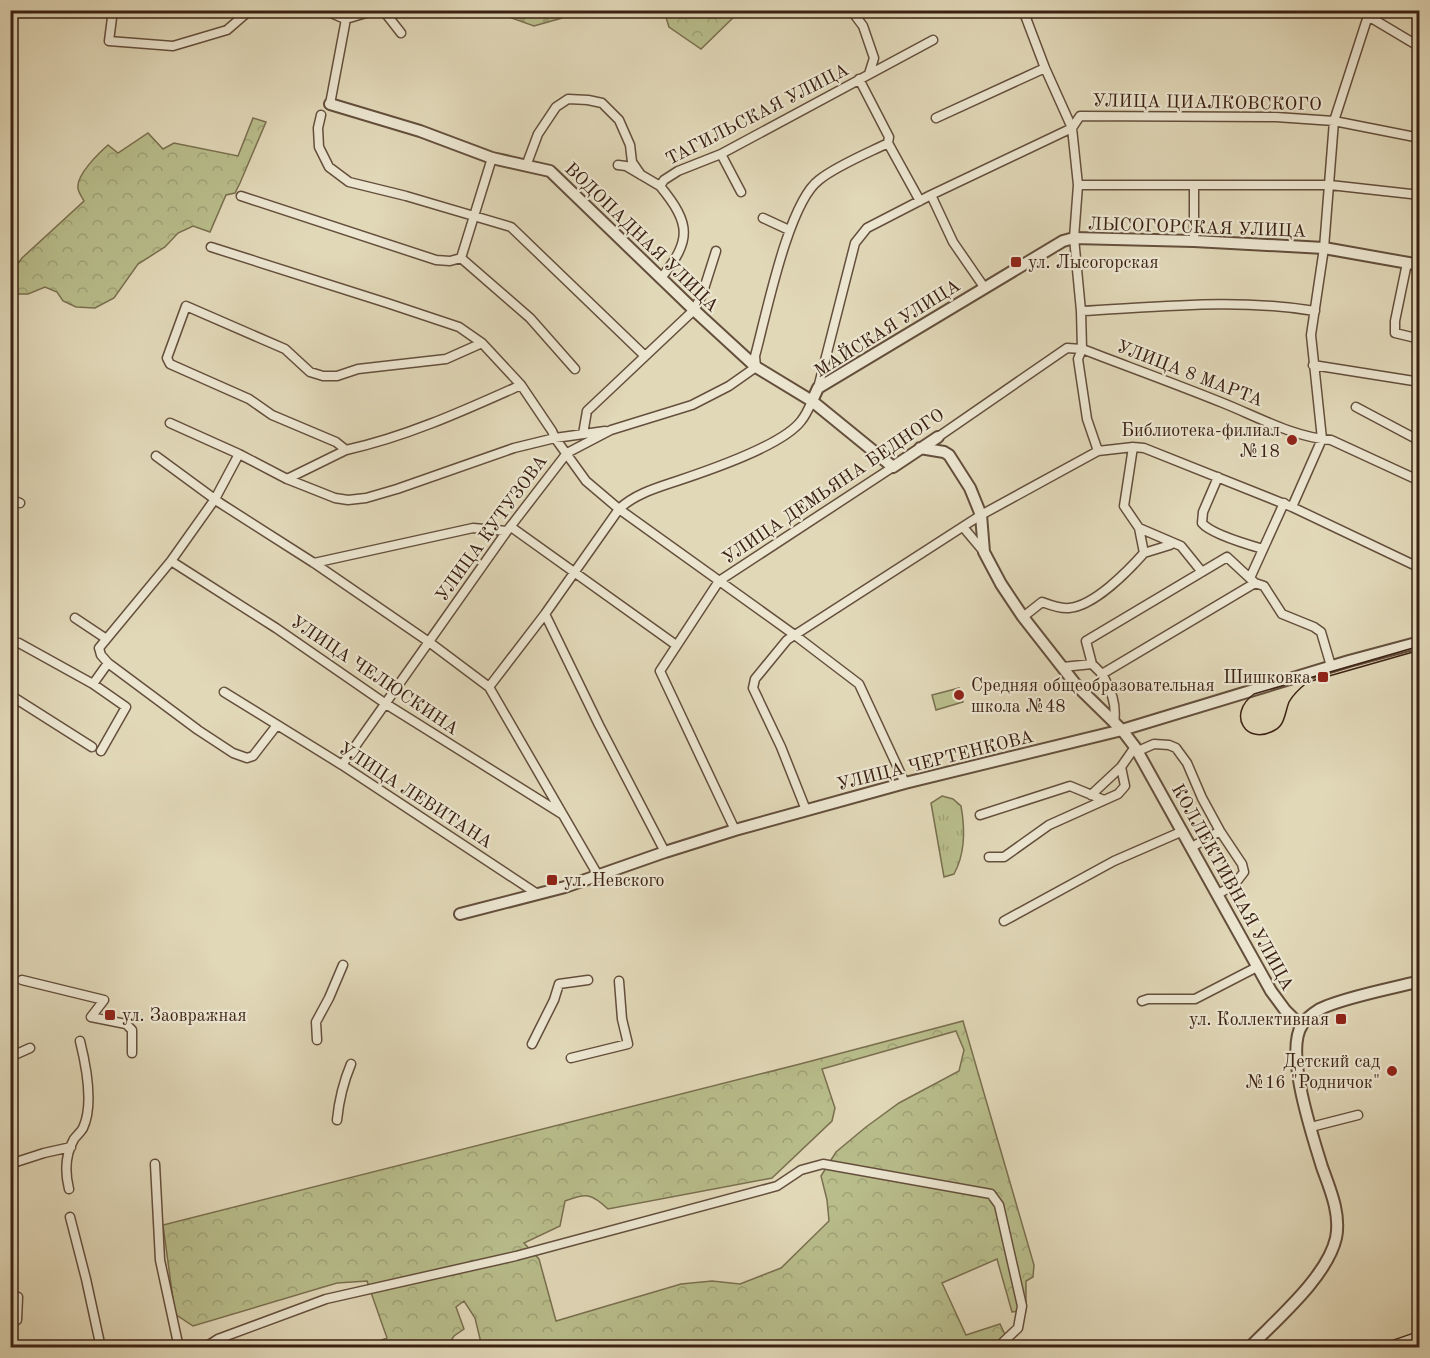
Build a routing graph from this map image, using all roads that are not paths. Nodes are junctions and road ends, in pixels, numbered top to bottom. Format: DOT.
graph roads {
  1 [pos="113,10"];
  2 [pos="250,10"];
  3 [pos="324,10"];
  4 [pos="340,10"];
  5 [pos="376,10"];
  6 [pos="383,10"];
  7 [pos="523,10"];
  8 [pos="534,10"];
  9 [pos="851,10"];
  10 [pos="1023,10"];
  11 [pos="1370,13"];
  12 [pos="347,15"];
  13 [pos="401,33"];
  14 [pos="933,40"];
  15 [pos="1419,47"];
  16 [pos="1045,68"];
  17 [pos="868,74"];
  18 [pos="860,79"];
  19 [pos="330,104"];
  20 [pos="321,115"];
  21 [pos="936,118"];
  22 [pos="1334,121"];
  23 [pos="1072,128"];
  24 [pos="1419,138"];
  25 [pos="888,143"];
  26 [pos="721,154"];
  27 [pos="492,158"];
  28 [pos="618,165"];
  29 [pos="526,166"];
  30 [pos="641,175"];
  31 [pos="1194,184"];
  32 [pos="1078,185"];
  33 [pos="1330,185"];
  34 [pos="660,186"];
  35 [pos="741,192"];
  36 [pos="931,195"];
  37 [pos="1419,195"];
  38 [pos="241,196"];
  39 [pos="920,201"];
  40 [pos="474,216"];
  41 [pos="763,218"];
  42 [pos="789,230"];
  43 [pos="1074,238"];
  44 [pos="1194,241"];
  45 [pos="211,247"];
  46 [pos="1324,248"];
  47 [pos="716,251"];
  48 [pos="461,258"];
  49 [pos="1407,262"];
  50 [pos="1419,265"];
  51 [pos="661,278"];
  52 [pos="984,287"];
  53 [pos="694,310"];
  54 [pos="1315,310"];
  55 [pos="1081,311"];
  56 [pos="1419,339"];
  57 [pos="482,343"];
  58 [pos="1082,349"];
  59 [pos="645,356"];
  60 [pos="1313,365"];
  61 [pos="756,367"];
  62 [pos="575,369"];
  63 [pos="1419,382"];
  64 [pos="521,385"];
  65 [pos="818,387"];
  66 [pos="812,401"];
  67 [pos="1356,407"];
  68 [pos="170,423"];
  69 [pos="611,430"];
  70 [pos="583,434"];
  71 [pos="938,437"];
  72 [pos="555,438"];
  73 [pos="1322,439"];
  74 [pos="1419,441"];
  75 [pos="1133,447"];
  76 [pos="920,448"];
  77 [pos="346,450"];
  78 [pos="1098,451"];
  79 [pos="567,453"];
  80 [pos="239,454"];
  81 [pos="156,456"];
  82 [pos="893,467"];
  83 [pos="1218,477"];
  84 [pos="287,479"];
  85 [pos="1419,481"];
  86 [pos="10,499"];
  87 [pos="215,499"];
  88 [pos="20,503"];
  89 [pos="1288,505"];
  90 [pos="619,510"];
  91 [pos="981,515"];
  92 [pos="963,527"];
  93 [pos="1139,528"];
  94 [pos="509,529"];
  95 [pos="1173,543"];
  96 [pos="1263,549"];
  97 [pos="984,552"];
  98 [pos="1144,553"];
  99 [pos="171,561"];
  100 [pos="314,563"];
  101 [pos="1419,570"];
  102 [pos="574,571"];
  103 [pos="1202,572"];
  104 [pos="719,581"];
  105 [pos="1252,581"];
  106 [pos="545,614"];
  107 [pos="1023,617"];
  108 [pos="75,618"];
  109 [pos="796,636"];
  110 [pos="105,638"];
  111 [pos="429,642"];
  112 [pos="1419,642"];
  113 [pos="19,643"];
  114 [pos="676,645"];
  115 [pos="108,663"];
  116 [pos="1092,664"];
  117 [pos="1331,666"];
  118 [pos="1064,667"];
  119 [pos="1102,674"];
  120 [pos="93,684"];
  121 [pos="489,687"];
  122 [pos="224,692"];
  123 [pos="10,694"];
  124 [pos="386,704"];
  125 [pos="277,725"];
  126 [pos="1118,726"];
  127 [pos="92,747"];
  128 [pos="1136,749"];
  129 [pos="101,751"];
  130 [pos="342,765"];
  131 [pos="1120,767"];
  132 [pos="905,783"];
  133 [pos="1091,795"];
  134 [pos="1104,800"];
  135 [pos="806,810"];
  136 [pos="562,814"];
  137 [pos="980,814"];
  138 [pos="735,830"];
  139 [pos="1183,831"];
  140 [pos="1220,831"];
  141 [pos="1192,847"];
  142 [pos="665,852"];
  143 [pos="989,857"];
  144 [pos="599,877"];
  145 [pos="536,893"];
  146 [pos="1218,894"];
  147 [pos="460,914"];
  148 [pos="1004,921"];
  149 [pos="343,965"];
  150 [pos="1257,967"];
  151 [pos="22,980"];
  152 [pos="588,980"];
  153 [pos="620,981"];
  154 [pos="1419,981"];
  155 [pos="1142,1001"];
  156 [pos="1301,1026"];
  157 [pos="317,1040"];
  158 [pos="80,1041"];
  159 [pos="532,1044"];
  160 [pos="30,1047"];
  161 [pos="132,1053"];
  162 [pos="10,1057"];
  163 [pos="570,1058"];
  164 [pos="351,1064"];
  165 [pos="1358,1115"];
  166 [pos="337,1120"];
  167 [pos="1311,1127"];
  168 [pos="71,1147"];
  169 [pos="10,1164"];
  170 [pos="155,1164"];
  171 [pos="69,1189"];
  172 [pos="70,1217"];
  173 [pos="18,1297"];
  174 [pos="10,1324"];
  175 [pos="1419,1338"];
  176 [pos="101,1347"];
  177 [pos="179,1347"];
  178 [pos="204,1347"];
  179 [pos="998,1347"];
  180 [pos="1249,1347"];
  181 [pos="1390,1347"];
  1 -- 2 [label="street"];
  3 -- 12 [label="street"];
  4 -- 12 [label="street"];
  5 -- 12 [label="street"];
  6 -- 13 [label="street"];
  7 -- 8 [label="street"];
  9 -- 17 [label="street"];
  10 -- 16 [label="street"];
  11 -- 15 [label="street"];
  11 -- 22 [label="street"];
  12 -- 19 [label="street"];
  14 -- 17 [label="street, ТАГИЛЬСКАЯ УЛИЦА"];
  16 -- 21 [label="street"];
  16 -- 23 [label="street"];
  17 -- 18 [label="street, ТАГИЛЬСКАЯ УЛИЦА"];
  18 -- 25 [label="street"];
  18 -- 26 [label="street, ТАГИЛЬСКАЯ УЛИЦА"];
  19 -- 27 [label="street, ВОДОПАДНАЯ УЛИЦА"];
  20 -- 40 [label="street"];
  22 -- 23 [label="street, УЛИЦА ЦИАЛКОВСКОГО"];
  22 -- 24 [label="street, УЛИЦА ЦИАЛКОВСКОГО"];
  22 -- 33 [label="street"];
  23 -- 32 [label="street"];
  23 -- 36 [label="street, УЛИЦА ЦИАЛКОВСКОГО"];
  25 -- 39 [label="street"];
  25 -- 42 [label="street"];
  26 -- 34 [label="street, ТАГИЛЬСКАЯ УЛИЦА"];
  26 -- 35 [label="street"];
  27 -- 29 [label="street, ВОДОПАДНАЯ УЛИЦА"];
  27 -- 40 [label="street"];
  28 -- 30 [label="street"];
  29 -- 30 [label="street"];
  29 -- 51 [label="street, ВОДОПАДНАЯ УЛИЦА"];
  30 -- 34 [label="street"];
  31 -- 32 [label="street"];
  31 -- 33 [label="street"];
  31 -- 44 [label="street"];
  32 -- 43 [label="street"];
  33 -- 37 [label="street"];
  33 -- 46 [label="street"];
  34 -- 51 [label="street, ТАГИЛЬСКАЯ УЛИЦА"];
  36 -- 39 [label="street, УЛИЦА ЦИАЛКОВСКОГО"];
  36 -- 52 [label="street"];
  38 -- 48 [label="street"];
  39 -- 65 [label="street, УЛИЦА ЦИАЛКОВСКОГО"];
  40 -- 48 [label="street"];
  40 -- 59 [label="street"];
  41 -- 42 [label="street"];
  42 -- 61 [label="street"];
  43 -- 44 [label="street, ЛЫСОГОРСКАЯ УЛИЦА"];
  43 -- 52 [label="street, ЛЫСОГОРСКАЯ УЛИЦА"];
  43 -- 55 [label="street"];
  44 -- 46 [label="street, ЛЫСОГОРСКАЯ УЛИЦА"];
  45 -- 57 [label="street"];
  46 -- 49 [label="street, ЛЫСОГОРСКАЯ УЛИЦА"];
  46 -- 54 [label="street"];
  47 -- 53 [label="street"];
  48 -- 62 [label="street"];
  49 -- 50 [label="street, ЛЫСОГОРСКАЯ УЛИЦА"];
  49 -- 56 [label="street"];
  51 -- 53 [label="street, ВОДОПАДНАЯ УЛИЦА"];
  52 -- 65 [label="street, МАЙСКАЯ УЛИЦА"];
  53 -- 59 [label="street"];
  53 -- 61 [label="street, ВОДОПАДНАЯ УЛИЦА"];
  54 -- 55 [label="street"];
  54 -- 60 [label="street"];
  55 -- 58 [label="street"];
  57 -- 64 [label="street"];
  57 -- 77 [label="street"];
  58 -- 71 [label="street, УЛИЦА ДЕМЬЯНА БЕДНОГО"];
  58 -- 73 [label="street, УЛИЦА 8 МАРТА"];
  58 -- 78 [label="street"];
  59 -- 70 [label="street"];
  60 -- 63 [label="street"];
  60 -- 73 [label="street"];
  61 -- 66 [label="street, ВОДОПАДНАЯ УЛИЦА"];
  61 -- 69 [label="street, УЛИЦА КУТУЗОВА"];
  64 -- 72 [label="street"];
  64 -- 77 [label="street"];
  65 -- 66 [label="street, МАЙСКАЯ УЛИЦА"];
  66 -- 82 [label="street, ВОДОПАДНАЯ УЛИЦА"];
  66 -- 90 [label="street"];
  67 -- 74 [label="street"];
  68 -- 80 [label="street"];
  69 -- 70 [label="street"];
  69 -- 79 [label="street, УЛИЦА КУТУЗОВА"];
  70 -- 72 [label="street"];
  71 -- 76 [label="street, УЛИЦА ДЕМЬЯНА БЕДНОГО"];
  72 -- 79 [label="street"];
  72 -- 84 [label="street"];
  73 -- 85 [label="street, УЛИЦА 8 МАРТА"];
  73 -- 89 [label="street"];
  75 -- 78 [label="street"];
  75 -- 83 [label="street"];
  75 -- 93 [label="street"];
  76 -- 82 [label="street, УЛИЦА ДЕМЬЯНА БЕДНОГО"];
  76 -- 91 [label="street"];
  77 -- 84 [label="street"];
  78 -- 91 [label="street"];
  79 -- 90 [label="street"];
  79 -- 94 [label="street, УЛИЦА КУТУЗОВА"];
  80 -- 84 [label="street"];
  80 -- 87 [label="street"];
  81 -- 87 [label="street"];
  82 -- 104 [label="street, УЛИЦА ДЕМЬЯНА БЕДНОГО"];
  83 -- 89 [label="street"];
  83 -- 96 [label="street"];
  86 -- 88 [label="street"];
  87 -- 99 [label="street"];
  87 -- 100 [label="street"];
  89 -- 96 [label="street"];
  89 -- 101 [label="street"];
  90 -- 102 [label="street"];
  90 -- 104 [label="street"];
  91 -- 92 [label="street"];
  91 -- 97 [label="street"];
  92 -- 97 [label="street"];
  92 -- 109 [label="street"];
  93 -- 95 [label="street"];
  93 -- 98 [label="street"];
  94 -- 100 [label="street"];
  94 -- 102 [label="street"];
  94 -- 111 [label="street, УЛИЦА КУТУЗОВА"];
  95 -- 98 [label="street"];
  95 -- 103 [label="street"];
  96 -- 105 [label="street"];
  97 -- 107 [label="street, КОЛЛЕКТИВНАЯ УЛИЦА"];
  98 -- 107 [label="street"];
  99 -- 110 [label="street"];
  99 -- 124 [label="street, УЛИЦА ЧЕЛЮСКИНА"];
  100 -- 111 [label="street"];
  102 -- 106 [label="street"];
  102 -- 114 [label="street"];
  103 -- 105 [label="street"];
  103 -- 116 [label="street"];
  104 -- 109 [label="street"];
  104 -- 114 [label="street, УЛИЦА ДЕМЬЯНА БЕДНОГО"];
  105 -- 117 [label="street"];
  105 -- 119 [label="street"];
  106 -- 121 [label="street"];
  106 -- 142 [label="street"];
  107 -- 118 [label="street, КОЛЛЕКТИВНАЯ УЛИЦА"];
  108 -- 110 [label="street"];
  109 -- 132 [label="street"];
  109 -- 135 [label="street"];
  110 -- 115 [label="street"];
  111 -- 121 [label="street"];
  111 -- 124 [label="street, УЛИЦА КУТУЗОВА"];
  112 -- 117 [label="street, УЛИЦА ЧЕРТЕНКОВА"];
  113 -- 120 [label="street"];
  114 -- 138 [label="street, УЛИЦА ДЕМЬЯНА БЕДНОГО"];
  115 -- 120 [label="street"];
  115 -- 125 [label="street"];
  116 -- 118 [label="street"];
  116 -- 119 [label="street"];
  117 -- 126 [label="street, УЛИЦА ЧЕРТЕНКОВА"];
  118 -- 126 [label="street, КОЛЛЕКТИВНАЯ УЛИЦА"];
  119 -- 126 [label="street"];
  120 -- 129 [label="street"];
  121 -- 136 [label="street"];
  122 -- 125 [label="street, УЛИЦА ЛЕВИТАНА"];
  123 -- 127 [label="street"];
  124 -- 130 [label="street, УЛИЦА КУТУЗОВА"];
  124 -- 136 [label="street, УЛИЦА ЧЕЛЮСКИНА"];
  125 -- 130 [label="street, УЛИЦА ЛЕВИТАНА"];
  126 -- 128 [label="street, КОЛЛЕКТИВНАЯ УЛИЦА"];
  126 -- 132 [label="street, УЛИЦА ЧЕРТЕНКОВА"];
  128 -- 131 [label="street"];
  128 -- 139 [label="street, КОЛЛЕКТИВНАЯ УЛИЦА"];
  128 -- 140 [label="street"];
  130 -- 145 [label="street, УЛИЦА ЛЕВИТАНА"];
  131 -- 133 [label="street"];
  131 -- 134 [label="street"];
  132 -- 135 [label="street, УЛИЦА ЧЕРТЕНКОВА"];
  133 -- 134 [label="street"];
  133 -- 137 [label="street"];
  134 -- 143 [label="street"];
  135 -- 138 [label="street, УЛИЦА ЧЕРТЕНКОВА"];
  136 -- 144 [label="street"];
  138 -- 142 [label="street, УЛИЦА ЧЕРТЕНКОВА"];
  139 -- 141 [label="street, КОЛЛЕКТИВНАЯ УЛИЦА"];
  139 -- 148 [label="street"];
  140 -- 141 [label="street"];
  140 -- 146 [label="street"];
  141 -- 146 [label="street, КОЛЛЕКТИВНАЯ УЛИЦА"];
  142 -- 144 [label="street, УЛИЦА ЧЕРТЕНКОВА"];
  144 -- 145 [label="street, УЛИЦА ЧЕРТЕНКОВА"];
  145 -- 147 [label="street, УЛИЦА ЧЕРТЕНКОВА"];
  146 -- 150 [label="street, КОЛЛЕКТИВНАЯ УЛИЦА"];
  149 -- 157 [label="street"];
  150 -- 155 [label="street"];
  150 -- 156 [label="street, КОЛЛЕКТИВНАЯ УЛИЦА"];
  151 -- 161 [label="street"];
  152 -- 159 [label="street"];
  153 -- 163 [label="street"];
  154 -- 156 [label="street"];
  156 -- 167 [label="street"];
  158 -- 168 [label="street"];
  160 -- 162 [label="street"];
  164 -- 166 [label="street"];
  165 -- 167 [label="street"];
  167 -- 180 [label="street"];
  168 -- 169 [label="street"];
  168 -- 171 [label="street"];
  170 -- 177 [label="street"];
  172 -- 176 [label="street"];
  173 -- 174 [label="street"];
  175 -- 181 [label="main road"];
  178 -- 179 [label="street"];
}
